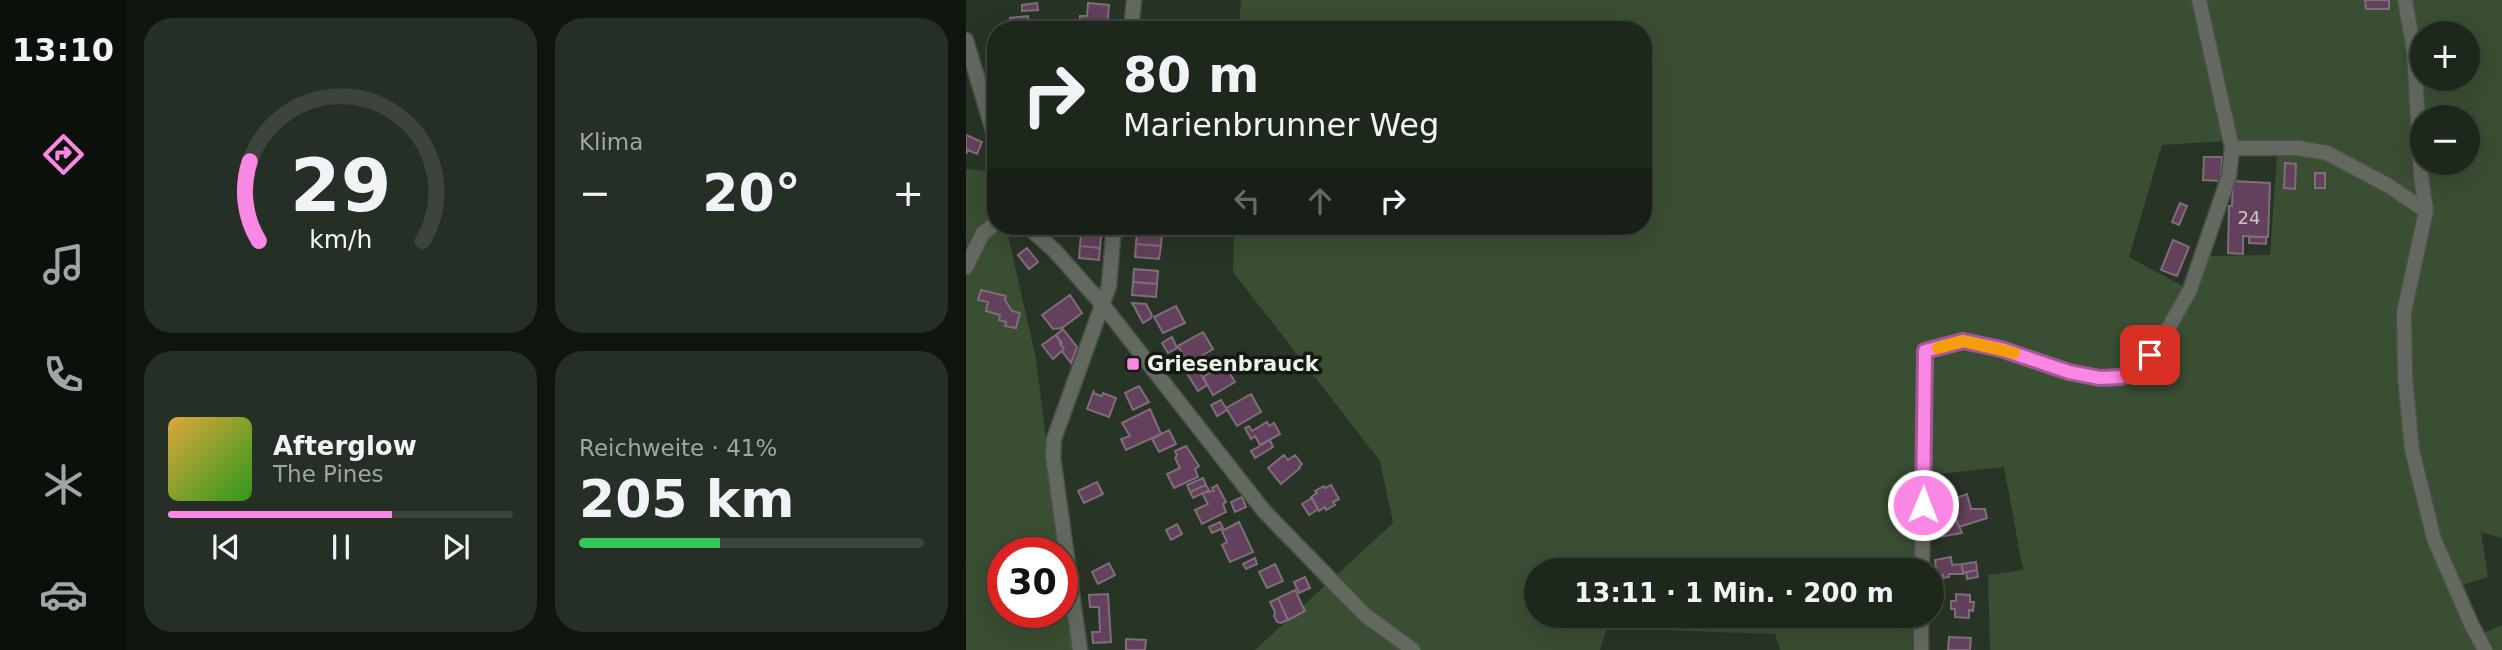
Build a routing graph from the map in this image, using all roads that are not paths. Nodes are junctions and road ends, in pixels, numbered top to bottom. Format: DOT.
graph roads {
  1 [pos="1133,0"];
  2 [pos="2199,0"];
  3 [pos="2405,0"];
  4 [pos="1132,21"];
  5 [pos="966,40"];
  6 [pos="987,111"];
  7 [pos="2232,149"];
  8 [pos="2426,211"];
  9 [pos="987,230"];
  10 [pos="1037,235"];
  11 [pos="1113,235"];
  12 [pos="966,267"];
  13 [pos="1102,304"];
  14 [pos="1922,558"];
  15 [pos="1921,628"];
  16 [pos="1080,650"];
  17 [pos="1413,650"];
  18 [pos="1921,650"];
  19 [pos="2485,650"];
  1 -- 4 [label="street"];
  2 -- 7 [label="street"];
  3 -- 8 [label="street"];
  5 -- 6 [label="street"];
  7 -- 8 [label="street"];
  7 -- 14 [label="street"];
  8 -- 19 [label="street"];
  9 -- 12 [label="street"];
  10 -- 13 [label="street"];
  11 -- 13 [label="street"];
  13 -- 16 [label="street"];
  13 -- 17 [label="street"];
  15 -- 18 [label="street"];
}
